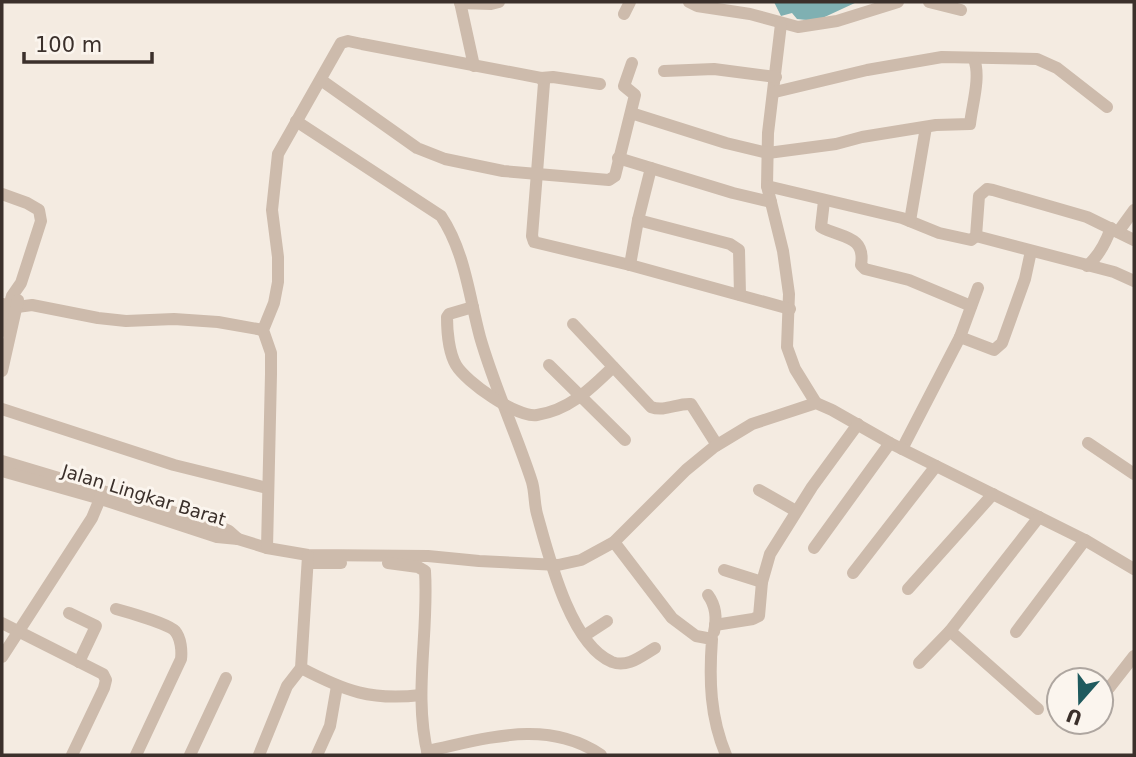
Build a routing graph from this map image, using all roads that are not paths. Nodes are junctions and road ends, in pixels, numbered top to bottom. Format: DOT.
graph roads {
  1 [pos="460,2"];
  2 [pos="499,2"];
  3 [pos="630,2"];
  4 [pos="689,2"];
  5 [pos="898,2"];
  6 [pos="929,2"];
  7 [pos="961,10"];
  8 [pos="624,14"];
  9 [pos="781,24"];
  10 [pos="974,58"];
  11 [pos="632,63"];
  12 [pos="474,66"];
  13 [pos="663,71"];
  14 [pos="776,77"];
  15 [pos="541,78"];
  16 [pos="321,80"];
  17 [pos="600,84"];
  18 [pos="775,92"];
  19 [pos="1107,107"];
  20 [pos="631,113"];
  21 [pos="296,121"];
  22 [pos="926,127"];
  23 [pos="768,153"];
  24 [pos="618,158"];
  25 [pos="651,169"];
  26 [pos="537,174"];
  27 [pos="767,186"];
  28 [pos="2,194"];
  29 [pos="824,201"];
  30 [pos="771,202"];
  31 [pos="1134,210"];
  32 [pos="638,220"];
  33 [pos="910,221"];
  34 [pos="1115,230"];
  35 [pos="976,236"];
  36 [pos="1134,240"];
  37 [pos="1031,251"];
  38 [pos="630,265"];
  39 [pos="1087,266"];
  40 [pos="1134,281"];
  41 [pos="978,288"];
  42 [pos="740,295"];
  43 [pos="13,300"];
  44 [pos="971,306"];
  45 [pos="473,307"];
  46 [pos="790,309"];
  47 [pos="573,324"];
  48 [pos="263,330"];
  49 [pos="2,331"];
  50 [pos="960,337"];
  51 [pos="550,365"];
  52 [pos="613,367"];
  53 [pos="491,368"];
  54 [pos="2,372"];
  55 [pos="468,378"];
  56 [pos="582,397"];
  57 [pos="816,403"];
  58 [pos="505,405"];
  59 [pos="2,409"];
  60 [pos="858,424"];
  61 [pos="625,440"];
  62 [pos="1088,443"];
  63 [pos="717,445"];
  64 [pos="896,446"];
  65 [pos="2,461"];
  66 [pos="936,466"];
  67 [pos="2,471"];
  68 [pos="1134,474"];
  69 [pos="267,488"];
  70 [pos="760,489"];
  71 [pos="993,494"];
  72 [pos="102,495"];
  73 [pos="796,511"];
  74 [pos="1038,517"];
  75 [pos="1085,540"];
  76 [pos="614,542"];
  77 [pos="267,548"];
  78 [pos="814,548"];
  79 [pos="308,559"];
  80 [pos="552,565"];
  81 [pos="1134,567"];
  82 [pos="724,570"];
  83 [pos="853,573"];
  84 [pos="762,582"];
  85 [pos="908,589"];
  86 [pos="708,595"];
  87 [pos="116,608"];
  88 [pos="69,613"];
  89 [pos="607,621"];
  90 [pos="2,623"];
  91 [pos="715,625"];
  92 [pos="17,630"];
  93 [pos="950,631"];
  94 [pos="1016,632"];
  95 [pos="584,636"];
  96 [pos="712,639"];
  97 [pos="655,648"];
  98 [pos="1134,656"];
  99 [pos="2,657"];
  100 [pos="79,662"];
  101 [pos="919,663"];
  102 [pos="300,668"];
  103 [pos="226,678"];
  104 [pos="1115,680"];
  105 [pos="337,686"];
  106 [pos="421,695"];
  107 [pos="1038,709"];
  108 [pos="428,753"];
  109 [pos="72,755"];
  110 [pos="136,755"];
  111 [pos="190,755"];
  112 [pos="259,755"];
  113 [pos="317,755"];
  114 [pos="601,755"];
  115 [pos="726,755"];
  1 -- 2 [label="street"];
  1 -- 12 [label="street"];
  3 -- 8 [label="street"];
  4 -- 9 [label="street"];
  5 -- 9 [label="street"];
  6 -- 7 [label="street"];
  9 -- 14 [label="street"];
  10 -- 18 [label="street"];
  10 -- 19 [label="street"];
  10 -- 22 [label="street"];
  11 -- 20 [label="street"];
  12 -- 15 [label="street"];
  12 -- 16 [label="street"];
  13 -- 14 [label="street"];
  14 -- 18 [label="street"];
  15 -- 17 [label="street"];
  15 -- 26 [label="street"];
  16 -- 21 [label="street"];
  16 -- 26 [label="street"];
  18 -- 23 [label="street"];
  20 -- 23 [label="street"];
  20 -- 24 [label="street"];
  21 -- 45 [label="street"];
  21 -- 48 [label="street"];
  22 -- 23 [label="street"];
  22 -- 33 [label="street"];
  23 -- 27 [label="street"];
  24 -- 25 [label="street"];
  24 -- 26 [label="street"];
  25 -- 30 [label="street"];
  25 -- 32 [label="street"];
  26 -- 38 [label="street"];
  27 -- 29 [label="street"];
  27 -- 30 [label="street"];
  28 -- 43 [label="street"];
  29 -- 33 [label="street"];
  29 -- 44 [label="street"];
  30 -- 46 [label="street"];
  31 -- 34 [label="street"];
  32 -- 38 [label="street"];
  32 -- 42 [label="street"];
  33 -- 35 [label="street"];
  34 -- 35 [label="street"];
  34 -- 36 [label="street"];
  34 -- 39 [label="street"];
  35 -- 37 [label="street"];
  37 -- 39 [label="street"];
  37 -- 50 [label="street"];
  38 -- 42 [label="street"];
  39 -- 40 [label="street"];
  41 -- 44 [label="street"];
  42 -- 46 [label="street"];
  43 -- 48 [label="street"];
  43 -- 49 [label="street"];
  43 -- 54 [label="street"];
  44 -- 50 [label="street"];
  45 -- 53 [label="street"];
  45 -- 55 [label="street"];
  46 -- 57 [label="street"];
  47 -- 52 [label="street"];
  48 -- 69 [label="street"];
  50 -- 64 [label="street"];
  51 -- 56 [label="street"];
  52 -- 56 [label="street"];
  52 -- 63 [label="street"];
  53 -- 55 [label="street"];
  53 -- 58 [label="street"];
  55 -- 58 [label="street"];
  56 -- 58 [label="street"];
  56 -- 61 [label="street"];
  57 -- 60 [label="street"];
  57 -- 63 [label="street"];
  58 -- 80 [label="street"];
  59 -- 69 [label="street"];
  60 -- 64 [label="street"];
  60 -- 73 [label="street"];
  62 -- 68 [label="street"];
  63 -- 76 [label="street"];
  64 -- 66 [label="street"];
  64 -- 78 [label="street"];
  65 -- 72 [label="street, Jalan Lingkar Barat"];
  66 -- 71 [label="street"];
  66 -- 83 [label="street"];
  67 -- 72 [label="street, Jalan Lingkar Barat"];
  69 -- 77 [label="street"];
  70 -- 73 [label="street"];
  71 -- 74 [label="street"];
  71 -- 85 [label="street"];
  72 -- 77 [label="street, Jalan Lingkar Barat"];
  72 -- 92 [label="street"];
  73 -- 84 [label="street"];
  74 -- 75 [label="street"];
  74 -- 93 [label="street"];
  75 -- 81 [label="street"];
  75 -- 94 [label="street"];
  76 -- 80 [label="street"];
  76 -- 96 [label="street"];
  77 -- 79 [label="street, Jalan Lingkar Barat"];
  79 -- 80 [label="street"];
  79 -- 102 [label="street"];
  79 -- 106 [label="street"];
  80 -- 95 [label="street"];
  82 -- 84 [label="street"];
  84 -- 91 [label="street"];
  86 -- 91 [label="street"];
  87 -- 110 [label="street"];
  88 -- 100 [label="street"];
  89 -- 95 [label="street"];
  90 -- 92 [label="street"];
  91 -- 96 [label="street"];
  92 -- 99 [label="street"];
  92 -- 100 [label="street"];
  93 -- 101 [label="street"];
  93 -- 107 [label="street"];
  95 -- 97 [label="street"];
  96 -- 115 [label="street"];
  98 -- 104 [label="street"];
  100 -- 109 [label="street"];
  102 -- 105 [label="street"];
  102 -- 112 [label="street"];
  103 -- 111 [label="street"];
  105 -- 106 [label="street"];
  105 -- 113 [label="street"];
  106 -- 108 [label="street"];
  108 -- 114 [label="street"];
}
